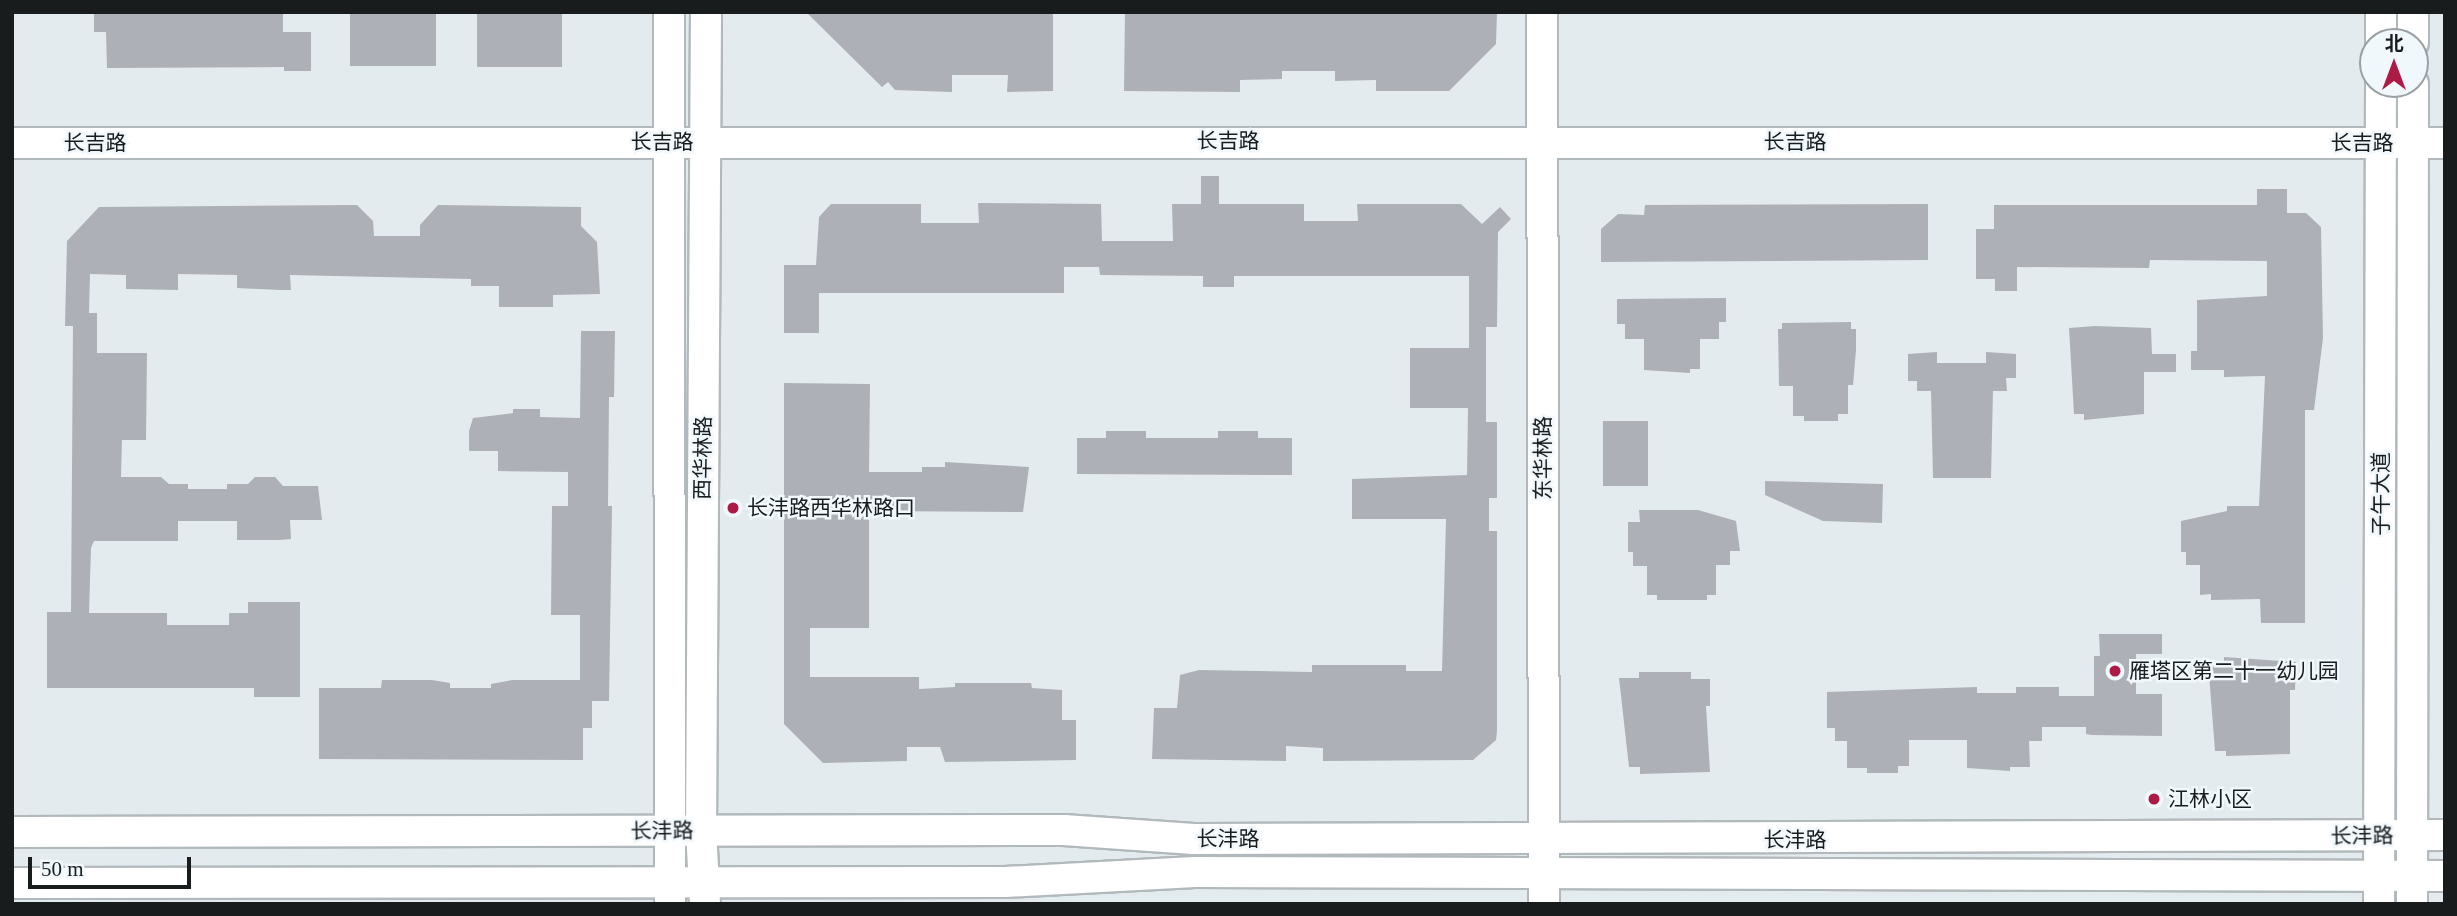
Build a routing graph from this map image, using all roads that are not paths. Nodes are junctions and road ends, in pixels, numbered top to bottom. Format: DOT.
graph roads {
  1 [pos="669,12"];
  2 [pos="706,12"];
  3 [pos="1542,12"];
  4 [pos="2381,98"];
  5 [pos="2413,98"];
  6 [pos="1542,141"];
  7 [pos="706,142"];
  8 [pos="12,143"];
  9 [pos="668,143"];
  10 [pos="2381,143"];
  11 [pos="2413,143"];
  12 [pos="2445,143"];
  13 [pos="670,831"];
  14 [pos="701,831"];
  15 [pos="12,832"];
  16 [pos="2413,835"];
  17 [pos="2445,835"];
  18 [pos="2381,836"];
  19 [pos="1544,840"];
  20 [pos="1544,872"];
  21 [pos="2445,876"];
  22 [pos="12,883"];
  23 [pos="2379,889"];
  24 [pos="2412,890"];
  25 [pos="670,893"];
  26 [pos="705,893"];
  27 [pos="1544,904"];
  1 -- 9 [label="street, 西华林路"];
  2 -- 7 [label="street, 西华林路"];
  3 -- 6 [label="street, 东华林路"];
  4 -- 10 [label="street, 子午大道"];
  5 -- 11 [label="street, 子午大道"];
  6 -- 7 [label="street, 长吉路"];
  6 -- 10 [label="street, 长吉路"];
  6 -- 19 [label="street, 东华林路"];
  7 -- 9 [label="street, 长吉路"];
  7 -- 14 [label="street, 西华林路"];
  8 -- 9 [label="street, 长吉路"];
  9 -- 13 [label="street, 西华林路"];
  10 -- 11 [label="street, 长吉路"];
  10 -- 18 [label="street, 子午大道"];
  11 -- 12 [label="street, 长吉路"];
  11 -- 16 [label="street, 子午大道"];
  13 -- 14 [label="street, 长沣路"];
  13 -- 15 [label="street, 长沣路"];
  13 -- 25 [label="street, 西华林路"];
  14 -- 19 [label="street, 长沣路"];
  14 -- 26 [label="street, 西华林路"];
  16 -- 17 [label="street, 长沣路"];
  16 -- 18 [label="street, 长沣路"];
  16 -- 24 [label="street, 子午大道"];
  18 -- 19 [label="street, 长沣路"];
  18 -- 23 [label="street, 子午大道"];
  19 -- 20 [label="street, 东华林路"];
  20 -- 23 [label="street, 长沣路"];
  20 -- 26 [label="street, 长沣路"];
  20 -- 27 [label="street, 东华林路"];
  21 -- 24 [label="street, 长沣路"];
  22 -- 25 [label="street, 长沣路"];
  23 -- 24 [label="street, 长沣路"];
  25 -- 26 [label="street, 长沣路"];
}
